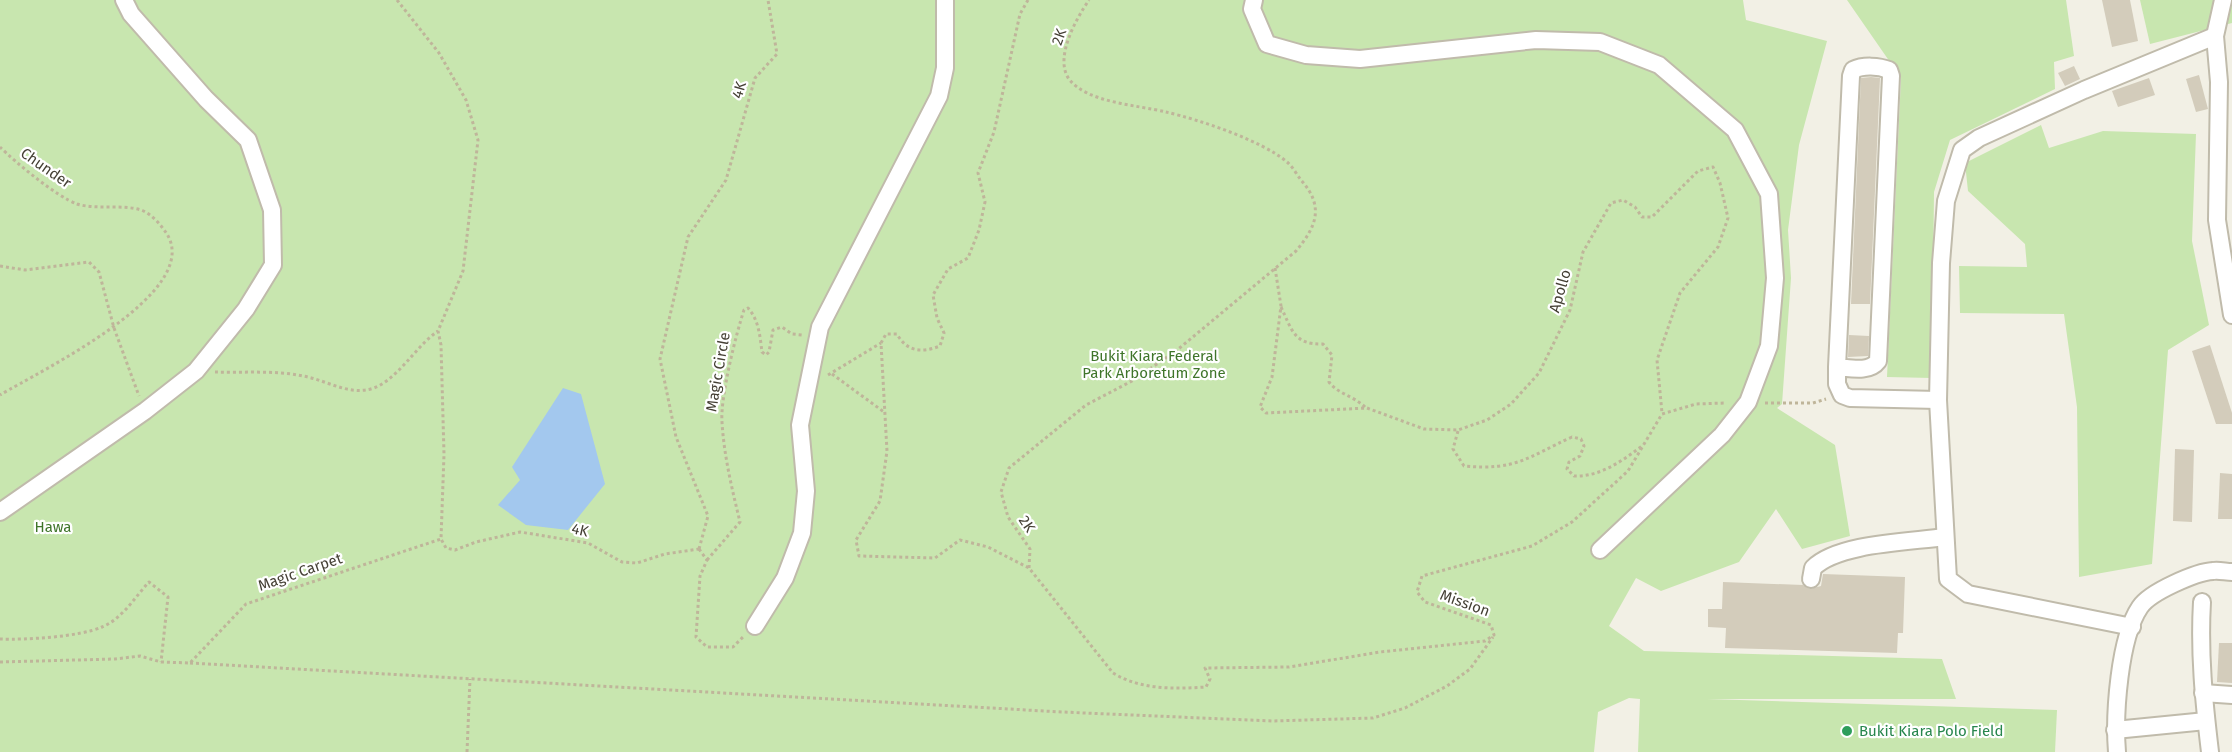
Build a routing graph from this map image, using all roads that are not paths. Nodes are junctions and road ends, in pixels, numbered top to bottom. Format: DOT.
graph roads {
  1 [pos="124,0"];
  2 [pos="945,0"];
  3 [pos="1254,0"];
  4 [pos="2223,0"];
  5 [pos="2215,36"];
  6 [pos="2226,82"];
  7 [pos="2232,315"];
  8 [pos="1837,367"];
  9 [pos="1938,400"];
  10 [pos="0,512"];
  11 [pos="1945,537"];
  12 [pos="1600,550"];
  13 [pos="2232,572"];
  14 [pos="1811,579"];
  15 [pos="2202,602"];
  16 [pos="755,626"];
  17 [pos="2132,627"];
  18 [pos="2202,693"];
  19 [pos="2232,695"];
  20 [pos="2206,721"];
  21 [pos="2115,730"];
  22 [pos="2117,752"];
  23 [pos="2210,752"];
  1 -- 10 [label="street"];
  2 -- 16 [label="street"];
  3 -- 12 [label="street"];
  4 -- 5 [label="street"];
  5 -- 6 [label="street"];
  5 -- 9 [label="street"];
  6 -- 7 [label="street"];
  8 -- 8 [label="street"];
  8 -- 9 [label="street"];
  9 -- 11 [label="street"];
  11 -- 14 [label="street"];
  11 -- 17 [label="street"];
  13 -- 17 [label="street"];
  15 -- 18 [label="street"];
  17 -- 21 [label="street"];
  18 -- 19 [label="street"];
  18 -- 20 [label="street"];
  20 -- 21 [label="street"];
  20 -- 23 [label="street"];
  21 -- 22 [label="street"];
}
